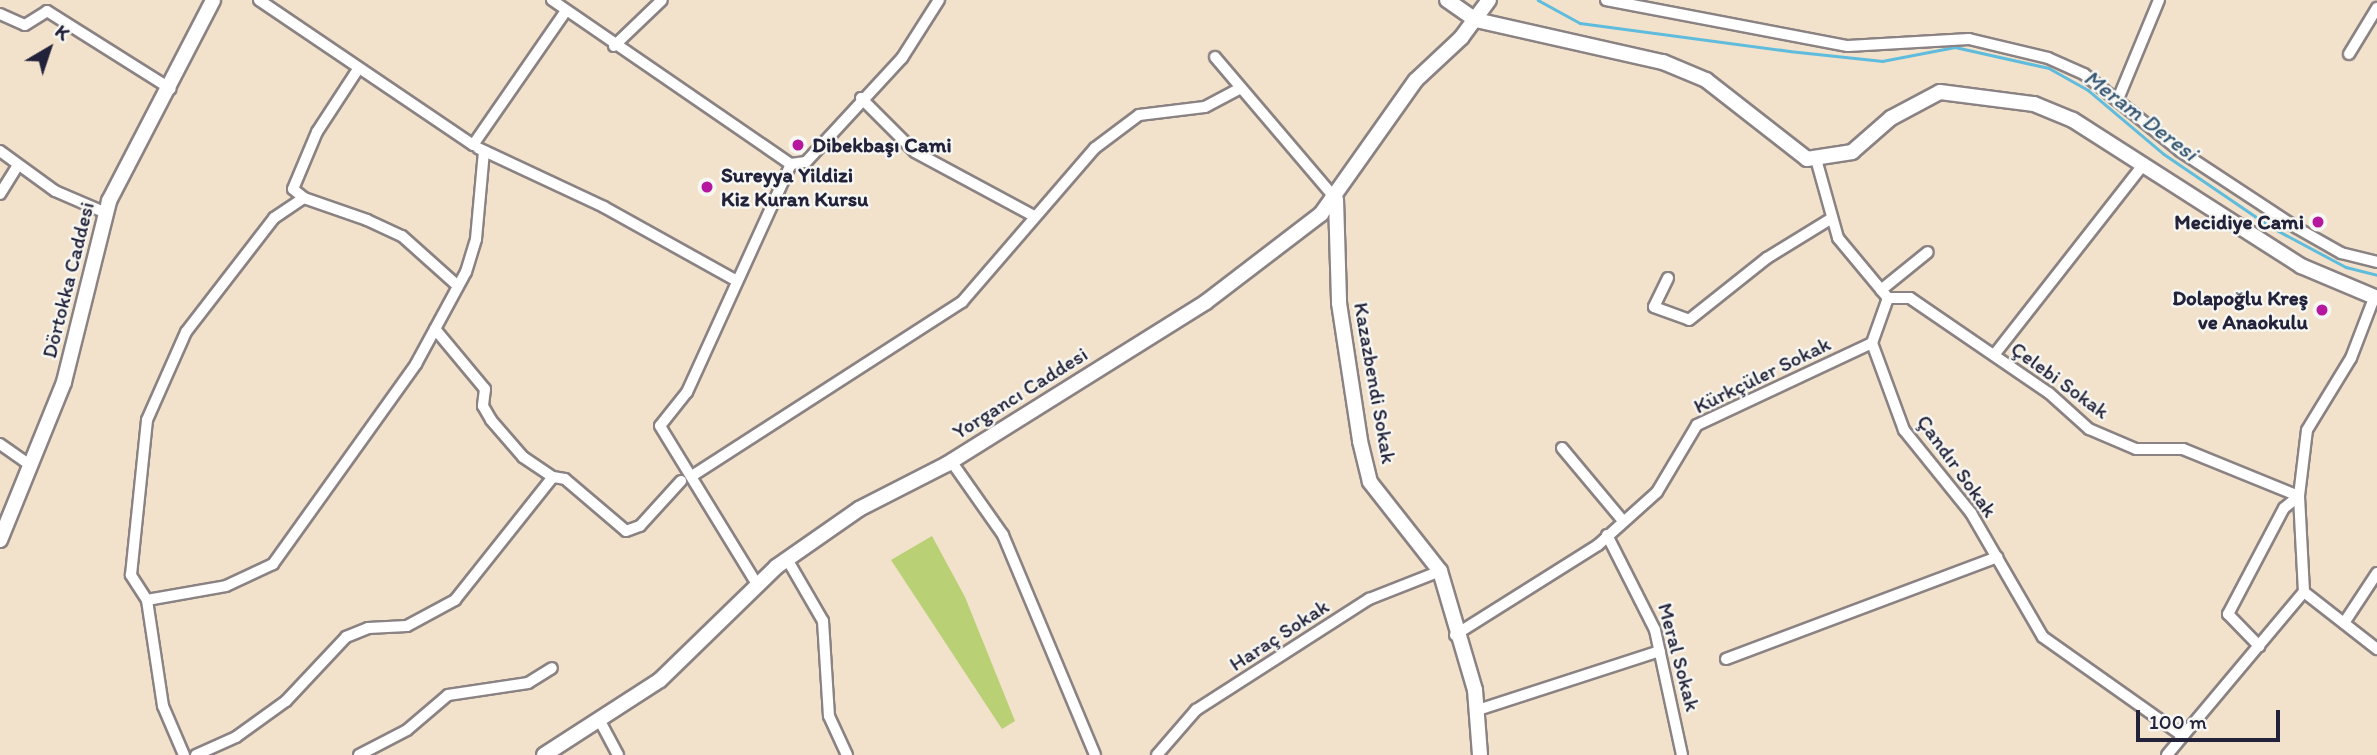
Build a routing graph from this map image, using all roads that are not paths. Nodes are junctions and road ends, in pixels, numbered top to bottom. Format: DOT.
graph roads {
  1 [pos="213,0"];
  2 [pos="259,0"];
  3 [pos="552,0"];
  4 [pos="662,0"];
  5 [pos="939,0"];
  6 [pos="1447,0"];
  7 [pos="1489,0"];
  8 [pos="1606,0"];
  9 [pos="1655,0"];
  10 [pos="2159,0"];
  11 [pos="2377,8"];
  12 [pos="565,12"];
  13 [pos="1649,12"];
  14 [pos="0,14"];
  15 [pos="1476,20"];
  16 [pos="614,46"];
  17 [pos="2349,54"];
  18 [pos="1215,57"];
  19 [pos="358,69"];
  20 [pos="1240,88"];
  21 [pos="171,89"];
  22 [pos="861,98"];
  23 [pos="2118,99"];
  24 [pos="473,145"];
  25 [pos="0,151"];
  26 [pos="484,151"];
  27 [pos="1816,159"];
  28 [pos="791,164"];
  29 [pos="18,165"];
  30 [pos="2143,165"];
  31 [pos="0,194"];
  32 [pos="304,198"];
  33 [pos="1336,199"];
  34 [pos="106,213"];
  35 [pos="1034,216"];
  36 [pos="1829,220"];
  37 [pos="1928,252"];
  38 [pos="2377,261"];
  39 [pos="1668,278"];
  40 [pos="737,281"];
  41 [pos="458,286"];
  42 [pos="1884,294"];
  43 [pos="2375,298"];
  44 [pos="435,329"];
  45 [pos="1872,343"];
  46 [pos="1994,355"];
  47 [pos="0,444"];
  48 [pos="1562,448"];
  49 [pos="951,461"];
  50 [pos="30,465"];
  51 [pos="695,474"];
  52 [pos="553,477"];
  53 [pos="681,481"];
  54 [pos="2299,496"];
  55 [pos="1623,521"];
  56 [pos="1607,536"];
  57 [pos="0,540"];
  58 [pos="1997,557"];
  59 [pos="787,559"];
  60 [pos="1440,571"];
  61 [pos="2377,573"];
  62 [pos="757,583"];
  63 [pos="2304,592"];
  64 [pos="147,600"];
  65 [pos="2344,623"];
  66 [pos="1455,635"];
  67 [pos="2259,646"];
  68 [pos="2377,649"];
  69 [pos="1660,652"];
  70 [pos="1727,659"];
  71 [pos="552,668"];
  72 [pos="1478,710"];
  73 [pos="601,723"];
  74 [pos="2183,736"];
  75 [pos="184,755"];
  76 [pos="196,755"];
  77 [pos="359,755"];
  78 [pos="544,755"];
  79 [pos="618,755"];
  80 [pos="847,755"];
  81 [pos="1095,755"];
  82 [pos="1157,755"];
  83 [pos="1480,755"];
  84 [pos="1682,755"];
  85 [pos="2167,755"];
  1 -- 21 [label="street, Dörtokka Caddesi"];
  2 -- 19 [label="street"];
  3 -- 12 [label="street"];
  4 -- 16 [label="street"];
  5 -- 22 [label="street"];
  6 -- 15 [label="street"];
  7 -- 15 [label="street, Yorgancı Caddesi"];
  8 -- 13 [label="street"];
  9 -- 13 [label="street"];
  10 -- 23 [label="street"];
  11 -- 17 [label="street"];
  12 -- 16 [label="street"];
  12 -- 24 [label="street"];
  13 -- 23 [label="street"];
  14 -- 21 [label="street"];
  15 -- 27 [label="street"];
  15 -- 33 [label="street, Yorgancı Caddesi"];
  16 -- 28 [label="street"];
  18 -- 20 [label="street"];
  19 -- 24 [label="street"];
  19 -- 32 [label="street"];
  20 -- 33 [label="street"];
  20 -- 35 [label="street"];
  21 -- 34 [label="street, Dörtokka Caddesi"];
  22 -- 28 [label="street"];
  22 -- 35 [label="street"];
  23 -- 38 [label="street"];
  24 -- 26 [label="street"];
  25 -- 29 [label="street"];
  26 -- 40 [label="street"];
  26 -- 41 [label="street"];
  27 -- 30 [label="street"];
  27 -- 36 [label="street"];
  28 -- 40 [label="street"];
  29 -- 31 [label="street"];
  29 -- 34 [label="street"];
  30 -- 43 [label="street"];
  30 -- 46 [label="street"];
  32 -- 41 [label="street"];
  32 -- 64 [label="street"];
  33 -- 49 [label="street, Yorgancı Caddesi"];
  33 -- 60 [label="street, Kazazbendi Sokak"];
  34 -- 50 [label="street, Dörtokka Caddesi"];
  35 -- 51 [label="street"];
  36 -- 39 [label="street"];
  36 -- 42 [label="street"];
  37 -- 42 [label="street"];
  40 -- 51 [label="street"];
  41 -- 44 [label="street"];
  42 -- 45 [label="street"];
  42 -- 46 [label="street, Çelebi Sokak"];
  43 -- 54 [label="street"];
  44 -- 52 [label="street"];
  44 -- 64 [label="street"];
  45 -- 55 [label="street, Kürkçüler Sokak"];
  45 -- 58 [label="street, Çandır Sokak"];
  46 -- 54 [label="street, Çelebi Sokak"];
  47 -- 50 [label="street"];
  48 -- 55 [label="street"];
  49 -- 59 [label="street, Yorgancı Caddesi"];
  49 -- 81 [label="street"];
  50 -- 57 [label="street, Dörtokka Caddesi"];
  51 -- 62 [label="street"];
  52 -- 53 [label="street"];
  52 -- 76 [label="street"];
  54 -- 63 [label="street"];
  54 -- 67 [label="street"];
  55 -- 56 [label="street, Kürkçüler Sokak"];
  56 -- 66 [label="street, Kürkçüler Sokak"];
  56 -- 69 [label="street, Meral Sokak"];
  58 -- 70 [label="street"];
  58 -- 74 [label="street, Çandır Sokak"];
  59 -- 62 [label="street, Yorgancı Caddesi"];
  59 -- 80 [label="street"];
  60 -- 66 [label="street, Kazazbendi Sokak"];
  60 -- 82 [label="street, Haraç Sokak"];
  61 -- 65 [label="street"];
  62 -- 73 [label="street, Yorgancı Caddesi"];
  63 -- 65 [label="street"];
  63 -- 67 [label="street"];
  64 -- 75 [label="street"];
  65 -- 68 [label="street"];
  66 -- 72 [label="street, Kazazbendi Sokak"];
  67 -- 74 [label="street"];
  69 -- 72 [label="street"];
  69 -- 84 [label="street, Meral Sokak"];
  71 -- 77 [label="street"];
  72 -- 83 [label="street, Kazazbendi Sokak"];
  73 -- 78 [label="street, Yorgancı Caddesi"];
  73 -- 79 [label="street"];
  74 -- 85 [label="street"];
}
